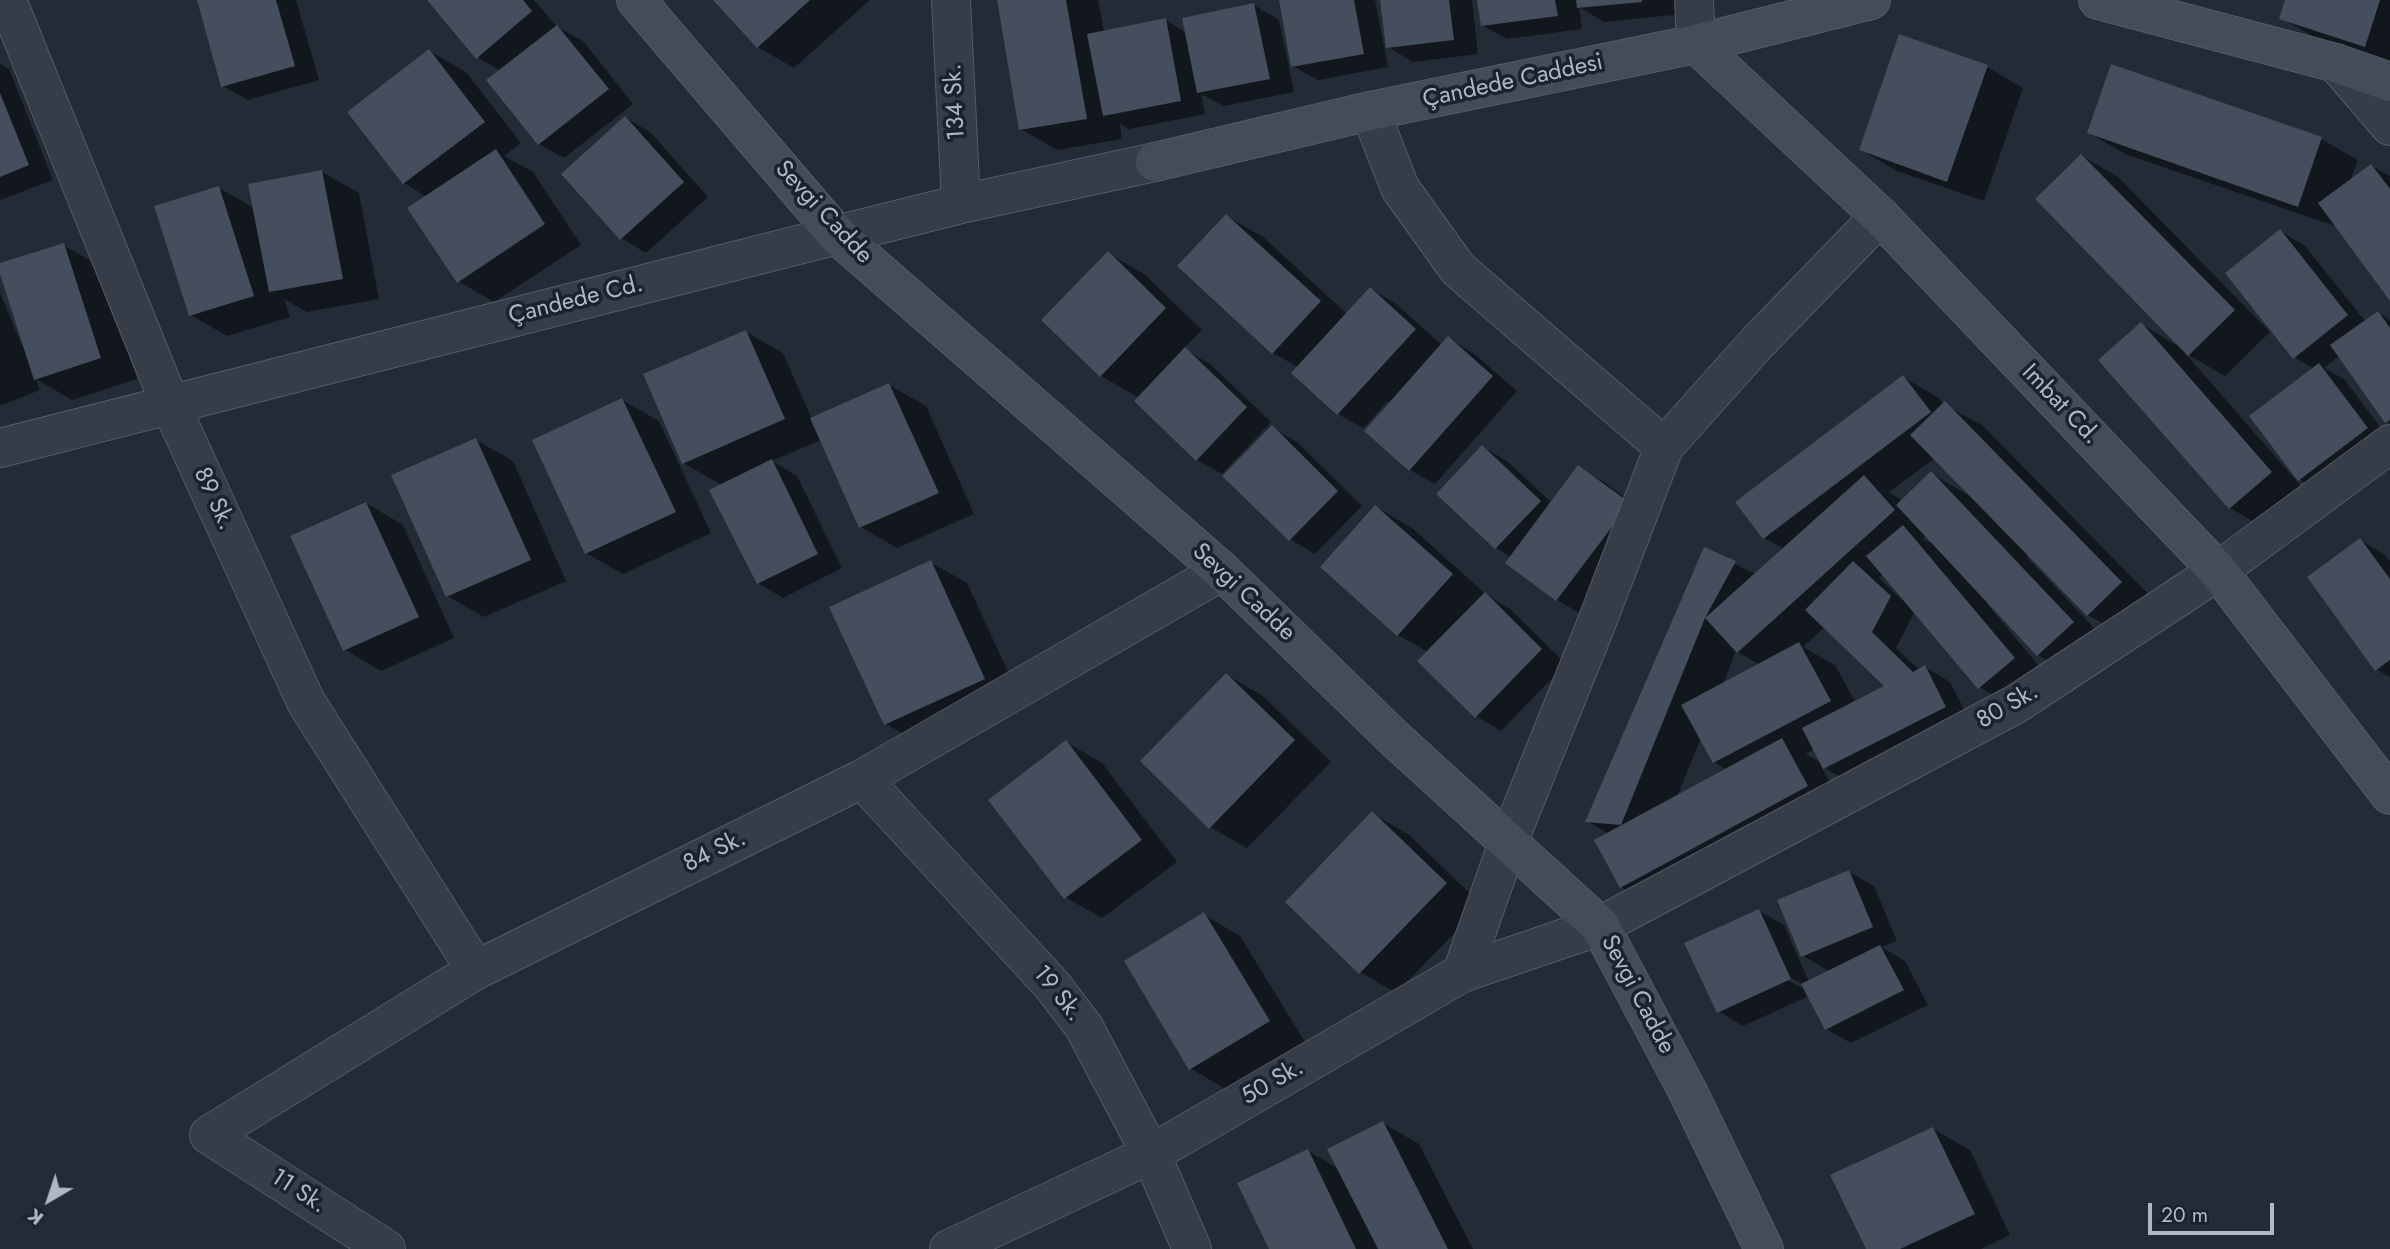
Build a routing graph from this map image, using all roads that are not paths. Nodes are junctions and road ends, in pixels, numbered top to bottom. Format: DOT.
graph roads {
  1 [pos="8,0"];
  2 [pos="636,0"];
  3 [pos="951,0"];
  4 [pos="1694,0"];
  5 [pos="1871,0"];
  6 [pos="2098,0"];
  7 [pos="1696,44"];
  8 [pos="2336,63"];
  9 [pos="2390,82"];
  10 [pos="1370,111"];
  11 [pos="2390,126"];
  12 [pos="1154,162"];
  13 [pos="961,204"];
  14 [pos="1880,216"];
  15 [pos="837,234"];
  16 [pos="170,404"];
  17 [pos="2390,444"];
  18 [pos="1664,447"];
  19 [pos="0,449"];
  20 [pos="1222,571"];
  21 [pos="2218,571"];
  22 [pos="862,779"];
  23 [pos="2390,795"];
  24 [pos="1509,840"];
  25 [pos="1600,926"];
  26 [pos="476,970"];
  27 [pos="1462,973"];
  28 [pos="209,1135"];
  29 [pos="1151,1154"];
  30 [pos="386,1249"];
  31 [pos="949,1249"];
  32 [pos="1192,1249"];
  33 [pos="1764,1249"];
  1 -- 16 [label="street, 89 Sk."];
  2 -- 15 [label="street, Sevgi Cadde"];
  3 -- 13 [label="street, 134 Sk."];
  4 -- 7 [label="street"];
  5 -- 7 [label="street, Çandede Caddesi"];
  6 -- 8 [label="street"];
  7 -- 10 [label="street, Çandede Caddesi"];
  7 -- 14 [label="street, Imbat Cd."];
  8 -- 9 [label="street"];
  8 -- 11 [label="street"];
  10 -- 12 [label="street, Çandede Caddesi"];
  10 -- 18 [label="street"];
  12 -- 13 [label="street, Çandede Cd."];
  13 -- 15 [label="street, Çandede Cd."];
  14 -- 18 [label="street"];
  14 -- 21 [label="street, Imbat Cd."];
  15 -- 16 [label="street, Çandede Cd."];
  15 -- 20 [label="street, Sevgi Cadde"];
  16 -- 19 [label="street, Çandede Cd."];
  16 -- 26 [label="street, 89 Sk."];
  17 -- 21 [label="street, 80 Sk."];
  18 -- 24 [label="street"];
  20 -- 22 [label="street, 84 Sk."];
  20 -- 24 [label="street, Sevgi Cadde"];
  21 -- 23 [label="street, Imbat Cd."];
  21 -- 25 [label="street, 80 Sk."];
  22 -- 26 [label="street, 84 Sk."];
  22 -- 29 [label="street, 19 Sk."];
  24 -- 25 [label="street, Sevgi Cadde"];
  24 -- 27 [label="street"];
  25 -- 27 [label="street, 50 Sk."];
  25 -- 33 [label="street, Sevgi Cadde"];
  26 -- 28 [label="street, 84 Sk."];
  27 -- 29 [label="street, 50 Sk."];
  28 -- 30 [label="street, 11 Sk."];
  29 -- 31 [label="street, 50 Sk."];
  29 -- 32 [label="street, 19 Sk."];
}
